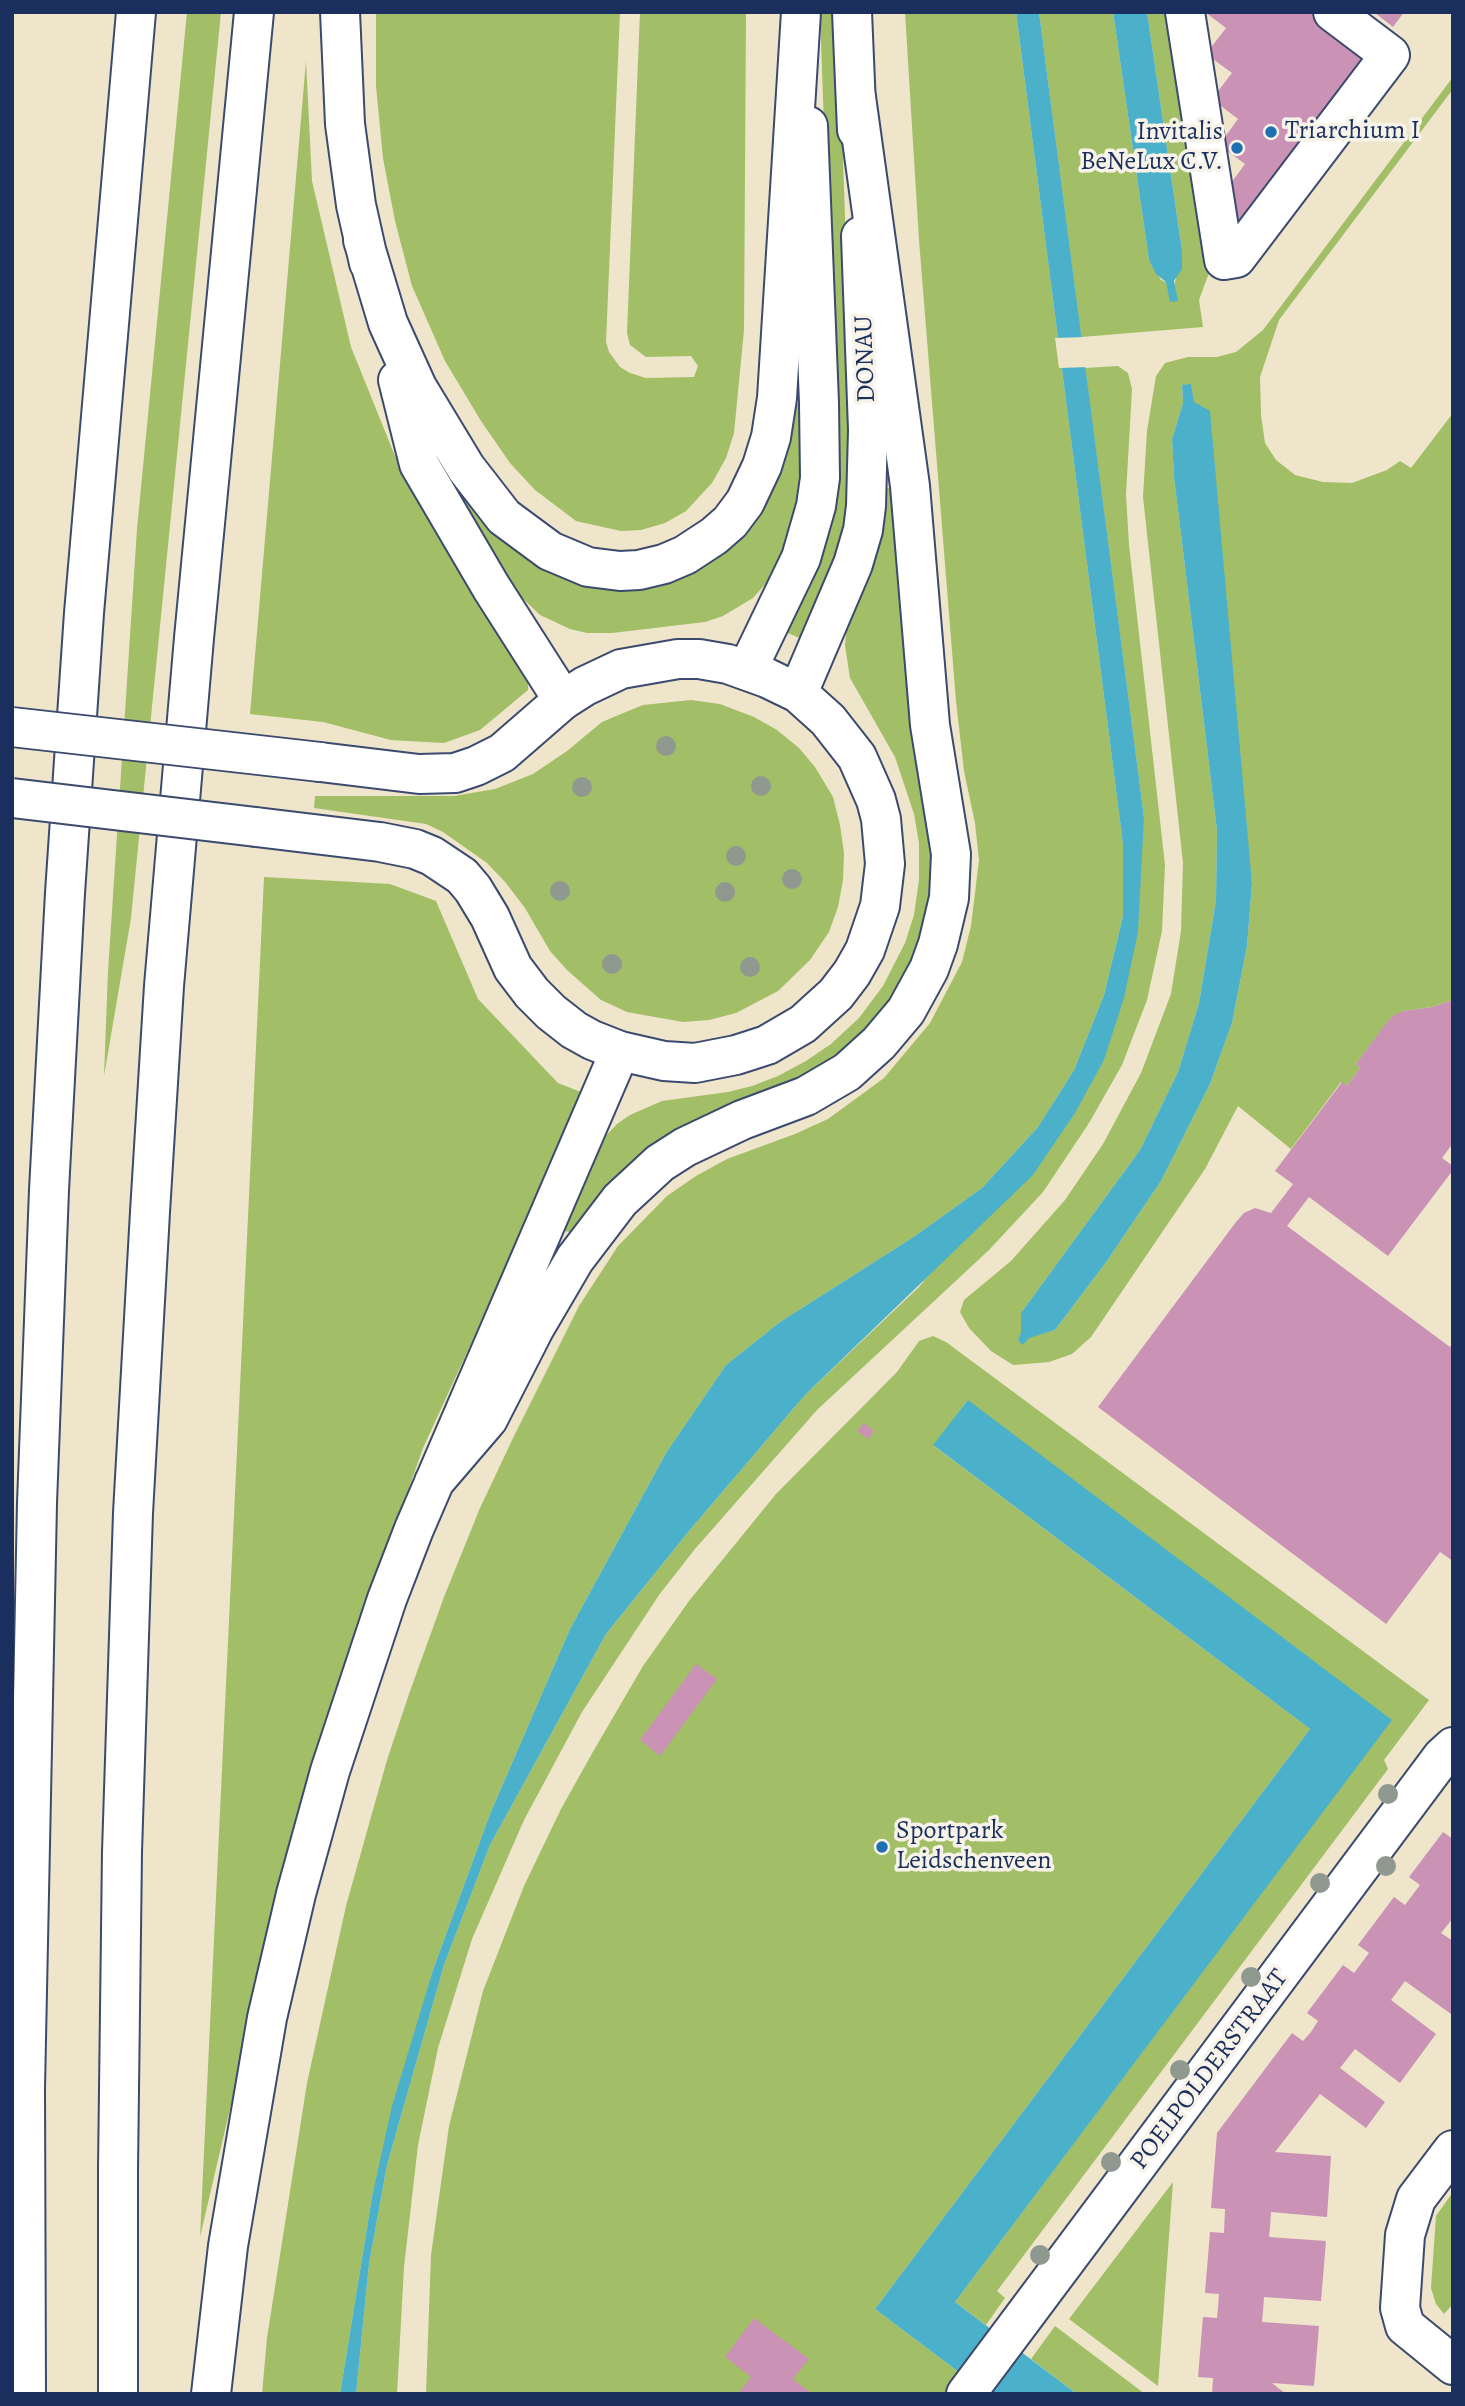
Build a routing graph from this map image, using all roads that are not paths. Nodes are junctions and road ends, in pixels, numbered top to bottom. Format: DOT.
graph roads {
  1 [pos="136,12"];
  2 [pos="254,12"];
  3 [pos="340,12"];
  4 [pos="802,12"];
  5 [pos="852,12"];
  6 [pos="1185,12"];
  7 [pos="1333,12"];
  8 [pos="856,97"];
  9 [pos="363,240"];
  10 [pos="747,670"];
  11 [pos="798,693"];
  12 [pos="563,700"];
  13 [pos="12,727"];
  14 [pos="12,798"];
  15 [pos="620,1051"];
  16 [pos="434,1482"];
  17 [pos="1453,1747"];
  18 [pos="1453,2150"];
  19 [pos="1453,2365"];
  20 [pos="26,2394"];
  21 [pos="118,2394"];
  22 [pos="211,2394"];
  23 [pos="966,2394"];
  1 -- 20 [label="main road"];
  2 -- 21 [label="main road"];
  3 -- 9 [label="main road"];
  4 -- 9 [label="main road"];
  4 -- 10 [label="main road, DONAU"];
  5 -- 8 [label="main road, DONAU"];
  6 -- 7 [label="main road"];
  8 -- 11 [label="main road, DONAU"];
  8 -- 16 [label="main road"];
  9 -- 12 [label="main road"];
  10 -- 11 [label="main road"];
  10 -- 12 [label="main road"];
  11 -- 15 [label="main road"];
  12 -- 13 [label="main road, bridge"];
  14 -- 15 [label="main road, bridge"];
  15 -- 16 [label="main road"];
  16 -- 22 [label="main road"];
  17 -- 23 [label="main road, POELPOLDERSTRAAT"];
  18 -- 19 [label="main road"];
}
